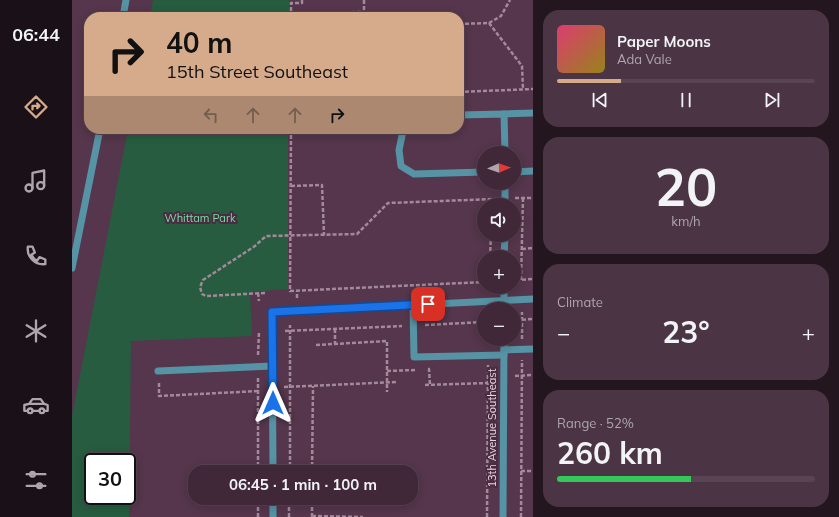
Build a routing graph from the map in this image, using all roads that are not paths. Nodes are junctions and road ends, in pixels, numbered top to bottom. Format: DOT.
graph roads {
  1 [pos="126,0"];
  2 [pos="124,12"];
  3 [pos="533,113"];
  4 [pos="504,114"];
  5 [pos="464,115"];
  6 [pos="99,134"];
  7 [pos="402,134"];
  8 [pos="505,146"];
  9 [pos="533,171"];
  10 [pos="477,172"];
  11 [pos="521,172"];
  12 [pos="72,268"];
  13 [pos="504,294"];
  14 [pos="533,299"];
  15 [pos="504,300"];
  16 [pos="413,305"];
  17 [pos="504,346"];
  18 [pos="533,349"];
  19 [pos="504,353"];
  20 [pos="273,366"];
  21 [pos="158,370"];
  22 [pos="273,465"];
  23 [pos="273,505"];
  24 [pos="273,517"];
  25 [pos="503,517"];
  1 -- 2 [label="street"];
  3 -- 4 [label="street"];
  4 -- 5 [label="street"];
  4 -- 8 [label="street"];
  6 -- 12 [label="street"];
  7 -- 10 [label="street"];
  9 -- 11 [label="street"];
  13 -- 15 [label="street"];
  14 -- 15 [label="street"];
  15 -- 16 [label="street"];
  16 -- 19 [label="street"];
  16 -- 20 [label="street"];
  17 -- 19 [label="street, 13th Avenue Southeast"];
  18 -- 19 [label="street"];
  19 -- 25 [label="street, 13th Avenue Southeast"];
  20 -- 21 [label="street"];
  20 -- 22 [label="street"];
  23 -- 24 [label="street"];
}
